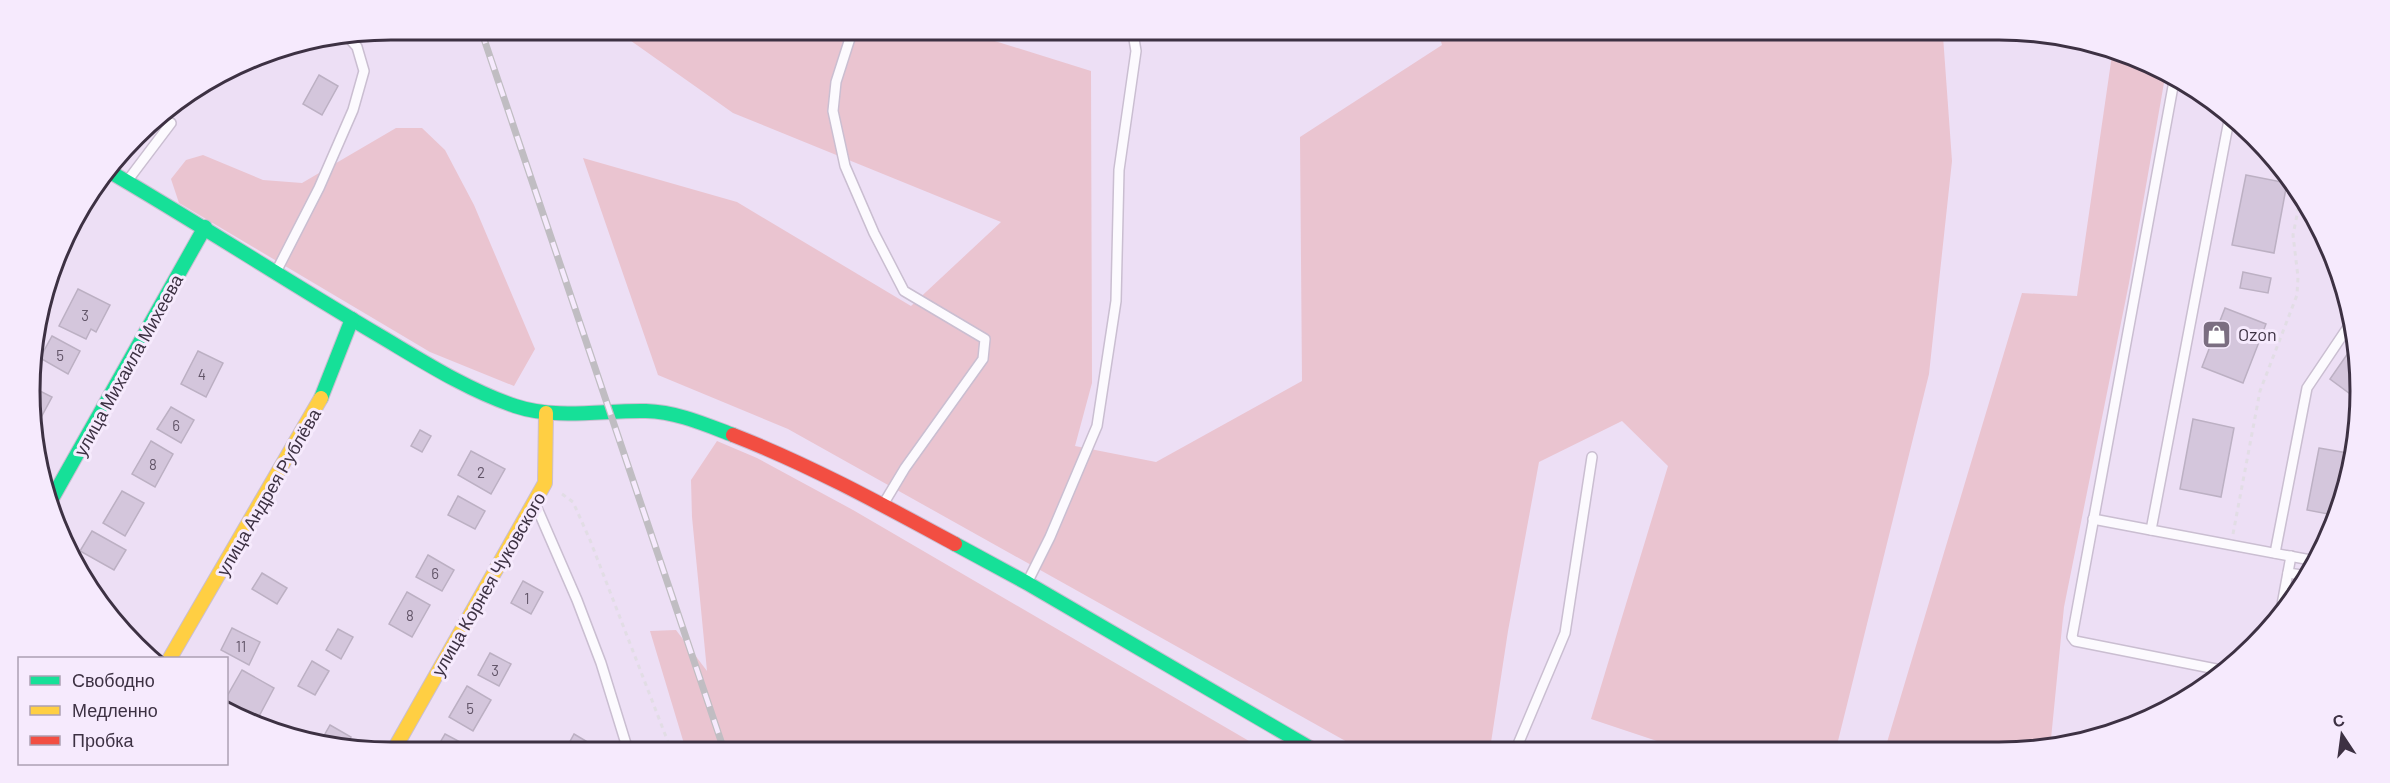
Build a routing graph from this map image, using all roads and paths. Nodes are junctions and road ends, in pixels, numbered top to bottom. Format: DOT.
graph roads {
  1 [pos="849,40"];
  2 [pos="1134,40"];
  3 [pos="353,43"];
  4 [pos="2173,87"];
  5 [pos="171,123"];
  6 [pos="2228,126"];
  7 [pos="115,175"];
  8 [pos="127,182"];
  9 [pos="2298,210"];
  10 [pos="205,227"];
  11 [pos="276,272"];
  12 [pos="352,318"];
  13 [pos="2344,333"];
  14 [pos="546,413"];
  15 [pos="1592,457"];
  16 [pos="545,483"];
  17 [pos="55,493"];
  18 [pos="534,503"];
  19 [pos="883,505"];
  20 [pos="2093,519"];
  21 [pos="2151,530"];
  22 [pos="2231,545"];
  23 [pos="2275,553"];
  24 [pos="2291,556"];
  25 [pos="2306,559"];
  26 [pos="2288,573"];
  27 [pos="2298,574"];
  28 [pos="1027,583"];
  29 [pos="2284,596"];
  30 [pos="171,657"];
  31 [pos="2214,669"];
  32 [pos="398,742"];
  33 [pos="625,742"];
  34 [pos="668,742"];
  35 [pos="1300,742"];
  36 [pos="1519,742"];
  1 -- 19 [label="lane"];
  2 -- 28 [label="lane"];
  3 -- 11 [label="lane"];
  4 -- 20 [label="lane"];
  5 -- 8 [label="lane"];
  6 -- 21 [label="lane"];
  7 -- 8 [label="street"];
  8 -- 10 [label="street"];
  9 -- 22 [label="path"];
  10 -- 11 [label="street"];
  10 -- 17 [label="street, улица Михаила Михеева"];
  11 -- 12 [label="street"];
  12 -- 14 [label="street"];
  12 -- 30 [label="street, улица Андрея Рублёва"];
  13 -- 23 [label="lane"];
  14 -- 16 [label="street, улица Корнея Чуковского"];
  14 -- 19 [label="street"];
  15 -- 36 [label="lane"];
  16 -- 18 [label="street, улица Корнея Чуковского"];
  16 -- 34 [label="path"];
  18 -- 32 [label="street, улица Корнея Чуковского"];
  18 -- 33 [label="lane"];
  19 -- 28 [label="street"];
  20 -- 21 [label="lane"];
  20 -- 31 [label="lane"];
  21 -- 22 [label="lane"];
  22 -- 23 [label="lane"];
  23 -- 24 [label="lane"];
  24 -- 25 [label="lane"];
  24 -- 26 [label="lane"];
  26 -- 27 [label="lane"];
  26 -- 29 [label="lane"];
  28 -- 35 [label="street"];
}
